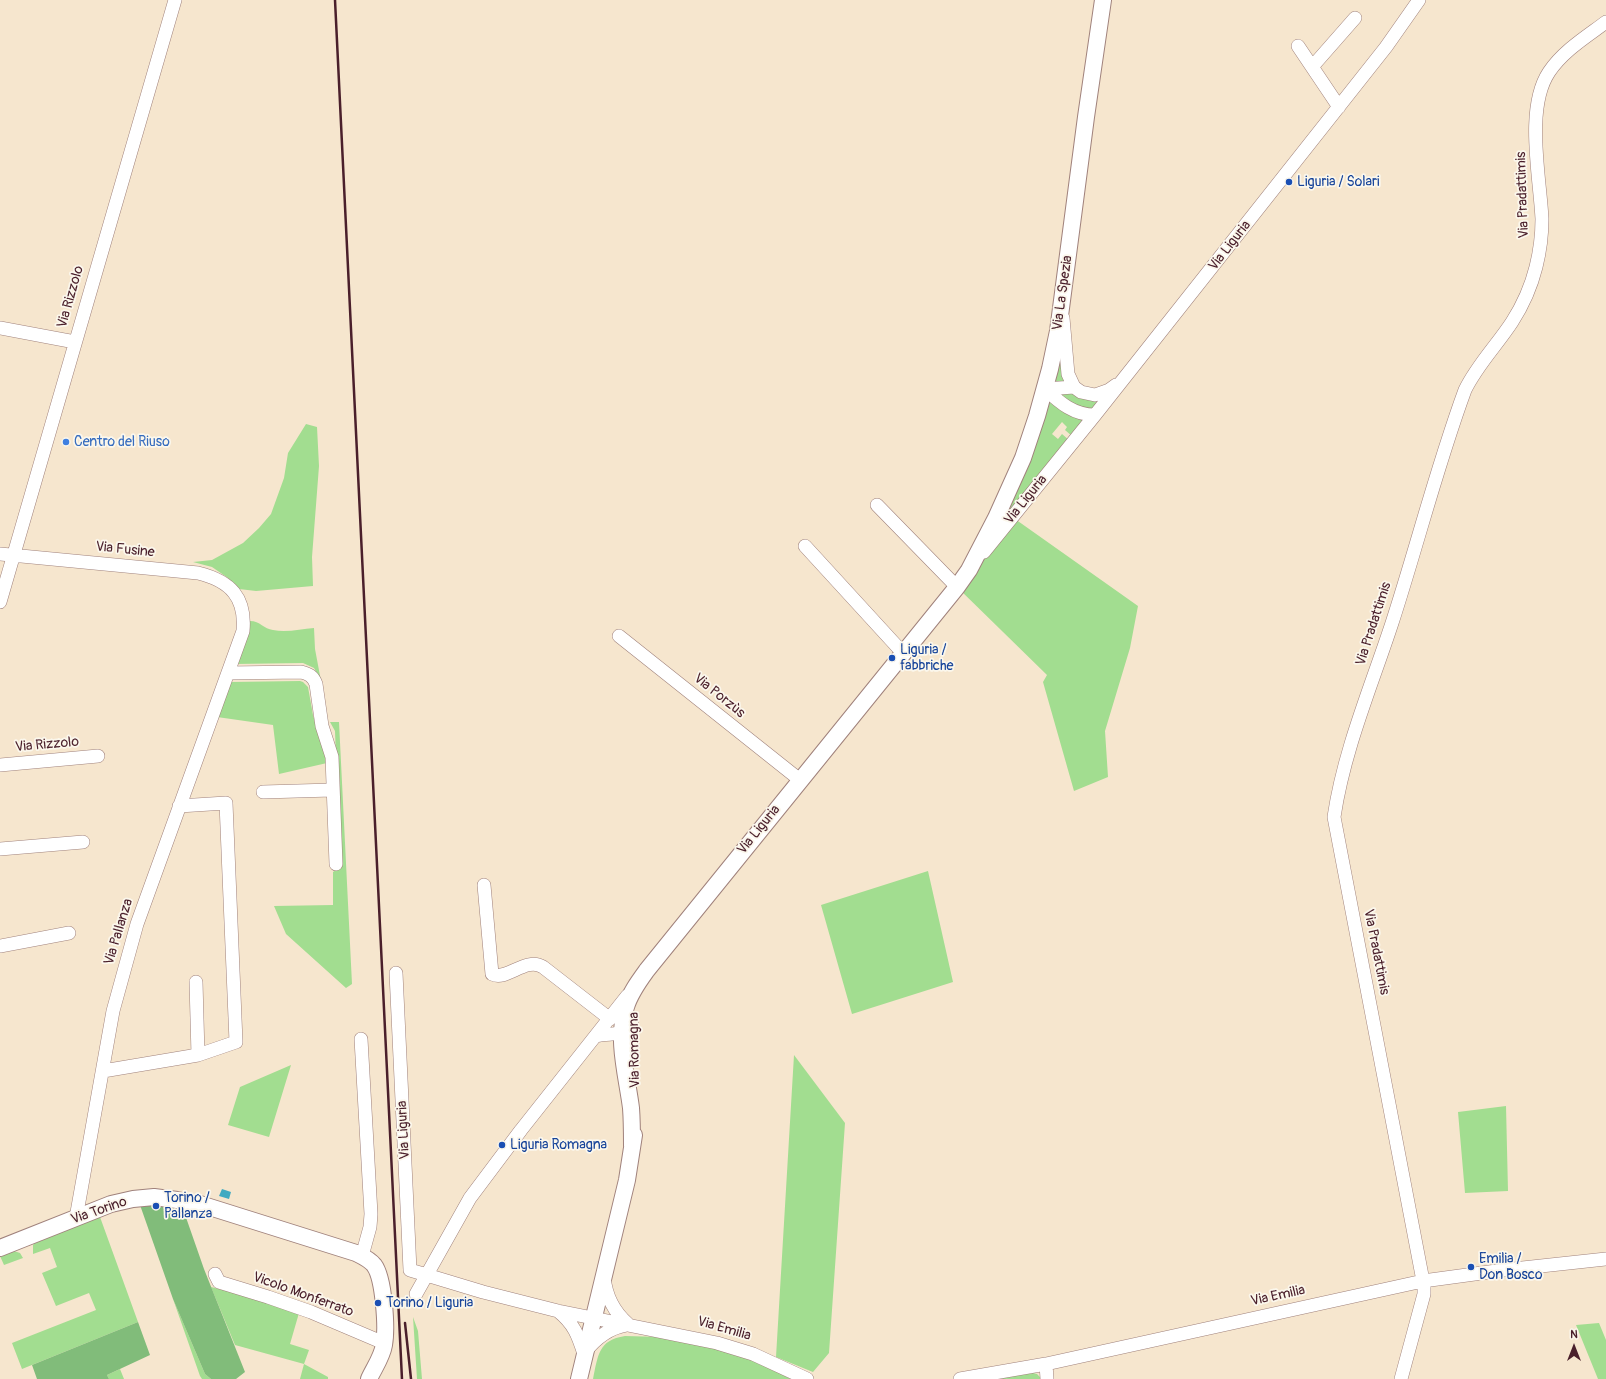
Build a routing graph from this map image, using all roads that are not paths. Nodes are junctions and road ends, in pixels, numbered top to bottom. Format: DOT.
graph roads {
  1 [pos="175,0"];
  2 [pos="1103,0"];
  3 [pos="1420,0"];
  4 [pos="1355,18"];
  5 [pos="1606,22"];
  6 [pos="1298,46"];
  7 [pos="1312,67"];
  8 [pos="1339,107"];
  9 [pos="1062,307"];
  10 [pos="0,328"];
  11 [pos="75,342"];
  12 [pos="1119,383"];
  13 [pos="1074,387"];
  14 [pos="1045,389"];
  15 [pos="1095,415"];
  16 [pos="877,504"];
  17 [pos="805,546"];
  18 [pos="0,554"];
  19 [pos="13,554"];
  20 [pos="969,570"];
  21 [pos="957,587"];
  22 [pos="239,599"];
  23 [pos="0,602"];
  24 [pos="619,636"];
  25 [pos="903,653"];
  26 [pos="228,673"];
  27 [pos="98,756"];
  28 [pos="0,765"];
  29 [pos="800,780"];
  30 [pos="332,790"];
  31 [pos="263,792"];
  32 [pos="179,806"];
  33 [pos="83,842"];
  34 [pos="0,849"];
  35 [pos="336,864"];
  36 [pos="484,885"];
  37 [pos="69,933"];
  38 [pos="0,946"];
  39 [pos="396,973"];
  40 [pos="640,981"];
  41 [pos="196,982"];
  42 [pos="623,1018"];
  43 [pos="596,1036"];
  44 [pos="361,1039"];
  45 [pos="198,1055"];
  46 [pos="102,1071"];
  47 [pos="76,1218"];
  48 [pos="0,1248"];
  49 [pos="362,1256"];
  50 [pos="1606,1259"];
  51 [pos="604,1271"];
  52 [pos="215,1274"];
  53 [pos="426,1275"];
  54 [pos="1423,1281"];
  55 [pos="416,1294"];
  56 [pos="558,1311"];
  57 [pos="592,1318"];
  58 [pos="628,1324"];
  59 [pos="384,1343"];
  60 [pos="584,1354"];
  61 [pos="1046,1364"];
  62 [pos="369,1379"];
  63 [pos="579,1379"];
  64 [pos="807,1379"];
  65 [pos="960,1379"];
  66 [pos="1047,1379"];
  67 [pos="1402,1379"];
  1 -- 11 [label="street, Via Rizzolo"];
  2 -- 9 [label="main road, Via La Spezia"];
  3 -- 8 [label="street, Via Liguria"];
  4 -- 7 [label="street"];
  5 -- 54 [label="street, Via Pradattimis"];
  6 -- 7 [label="street"];
  7 -- 8 [label="street"];
  8 -- 12 [label="street, Via Liguria"];
  9 -- 13 [label="street"];
  9 -- 14 [label="main road, Via La Spezia"];
  10 -- 11 [label="street"];
  11 -- 19 [label="street, Via Rizzolo"];
  12 -- 13 [label="street, Via Liguria"];
  12 -- 15 [label="street, Via Liguria"];
  13 -- 14 [label="street, Via Liguria"];
  14 -- 15 [label="street"];
  14 -- 20 [label="main road, Via La Spezia"];
  15 -- 20 [label="street, Via Liguria"];
  16 -- 21 [label="street"];
  17 -- 25 [label="street"];
  18 -- 19 [label="street, Via Fusine"];
  19 -- 22 [label="street, Via Fusine"];
  19 -- 23 [label="street, Via Rizzolo"];
  20 -- 21 [label="main road, Via Liguria"];
  21 -- 25 [label="main road, Via Liguria"];
  22 -- 26 [label="street, Via Pallanza"];
  24 -- 29 [label="street, Via Porzùs"];
  25 -- 29 [label="main road, Via Liguria"];
  26 -- 30 [label="street"];
  26 -- 32 [label="street, Via Pallanza"];
  27 -- 28 [label="street, Via Rizzolo"];
  29 -- 40 [label="main road, Via Liguria"];
  30 -- 31 [label="street"];
  30 -- 35 [label="street"];
  32 -- 45 [label="street"];
  32 -- 46 [label="street, Via Pallanza"];
  33 -- 34 [label="street"];
  36 -- 42 [label="street"];
  37 -- 38 [label="street"];
  39 -- 53 [label="street, Via Liguria"];
  40 -- 42 [label="main road, Via Romagna"];
  41 -- 45 [label="street"];
  42 -- 43 [label="street"];
  42 -- 43 [label="street"];
  42 -- 51 [label="main road, Via Romagna"];
  43 -- 53 [label="street"];
  44 -- 49 [label="street"];
  45 -- 46 [label="street"];
  46 -- 47 [label="street, Via Pallanza"];
  47 -- 48 [label="main road, Via Torino"];
  47 -- 49 [label="main road, Via Torino"];
  49 -- 59 [label="main road, Via Torino"];
  50 -- 54 [label="street, Via Emilia"];
  51 -- 57 [label="main road, Via Romagna"];
  51 -- 58 [label="street"];
  52 -- 59 [label="street, Vicolo Monferrato"];
  53 -- 55 [label="street"];
  53 -- 56 [label="street, Via Emilia"];
  54 -- 61 [label="street, Via Emilia"];
  54 -- 67 [label="street, Via Pradattimis"];
  56 -- 57 [label="street, Via Emilia"];
  56 -- 60 [label="street"];
  57 -- 58 [label="street, Via Emilia"];
  57 -- 60 [label="main road, Via Romagna"];
  58 -- 60 [label="street"];
  58 -- 64 [label="street, Via Emilia"];
  59 -- 62 [label="main road"];
  60 -- 63 [label="main road, Via Romagna"];
  61 -- 65 [label="street, Via Emilia"];
  61 -- 66 [label="street"];
}
